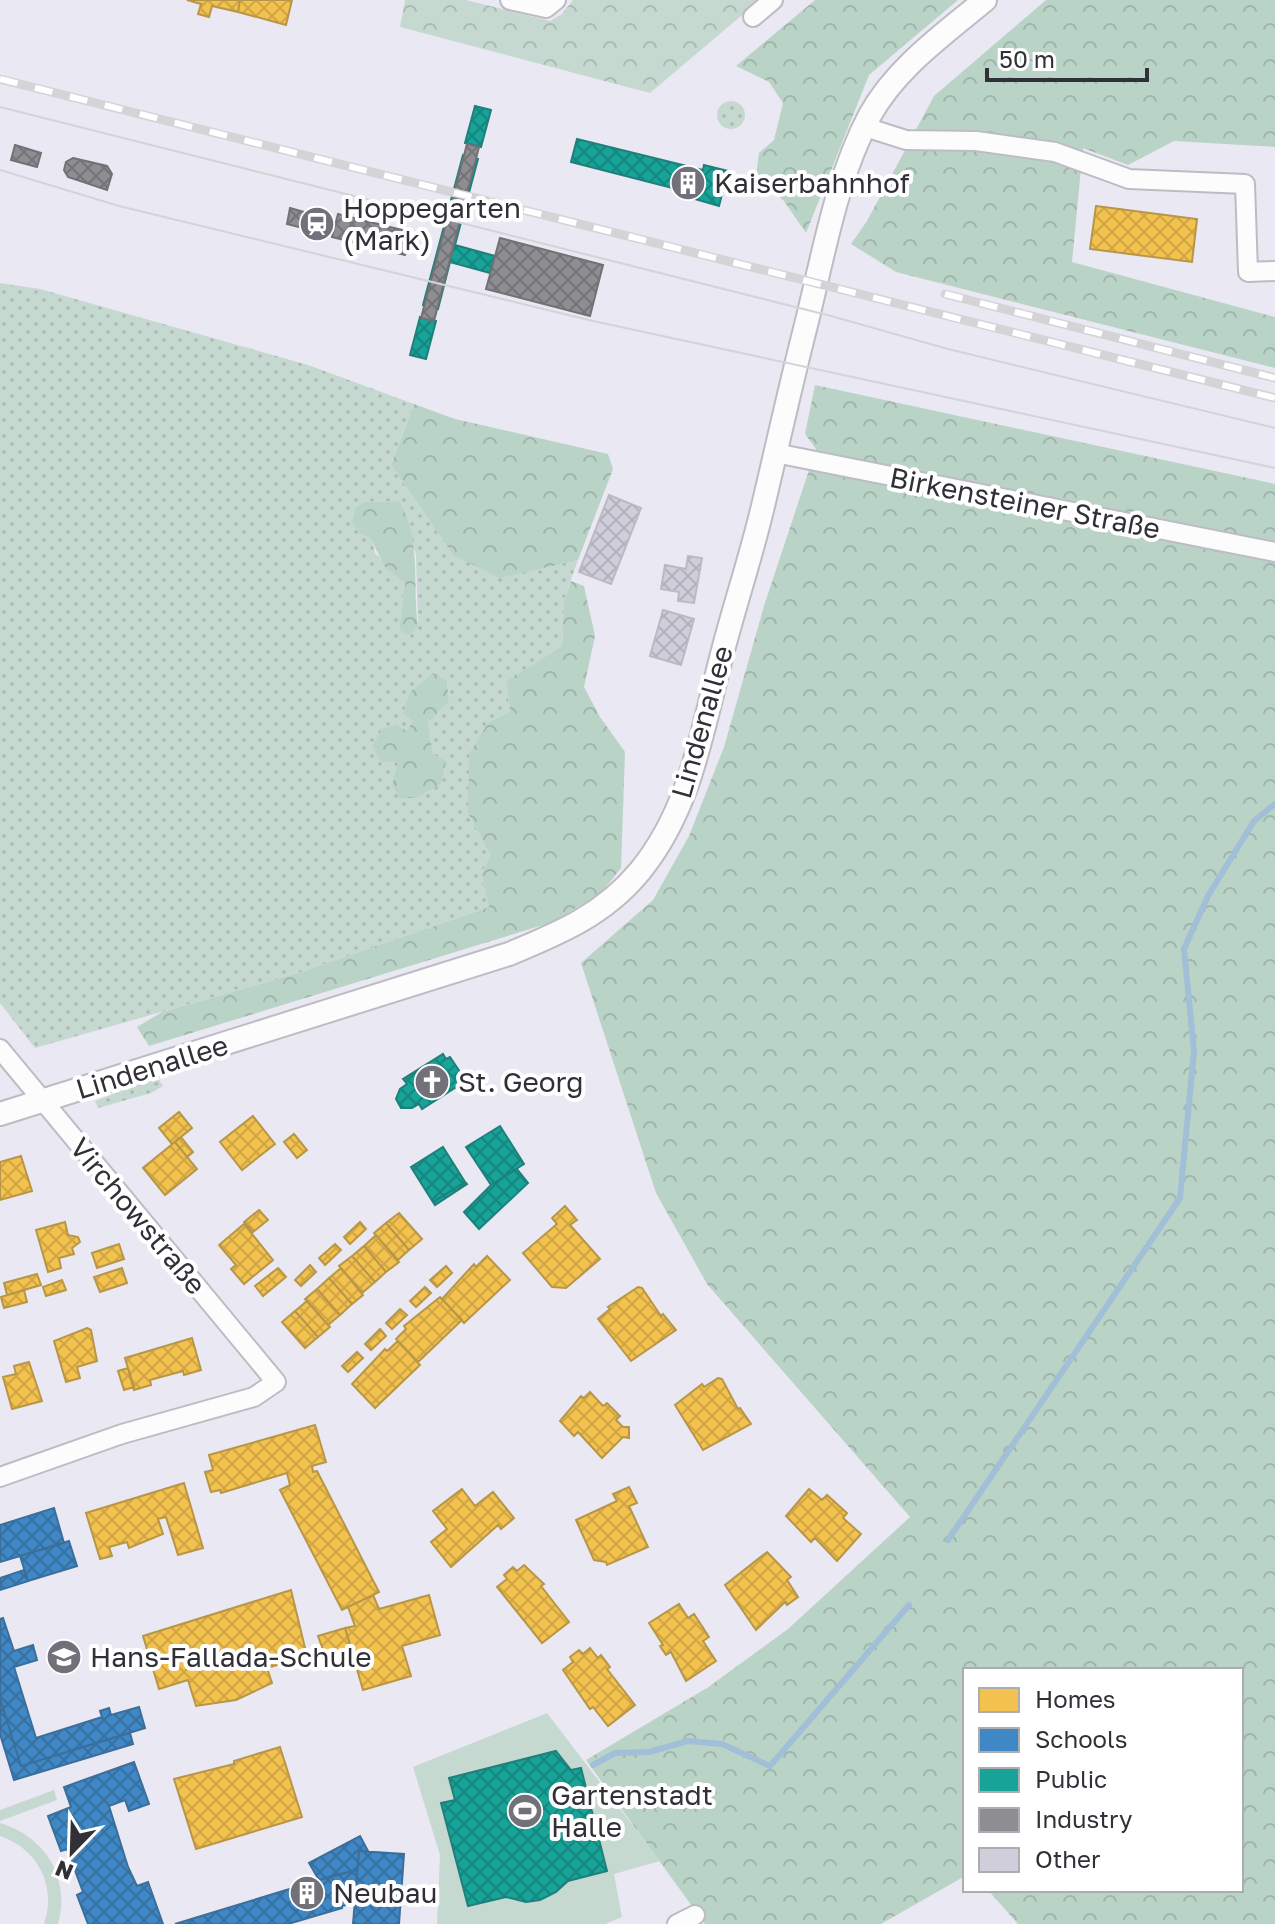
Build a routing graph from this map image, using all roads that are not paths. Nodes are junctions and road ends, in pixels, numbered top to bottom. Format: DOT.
graph roads {
  1 [pos="510,0"];
  2 [pos="773,0"];
  3 [pos="985,0"];
  4 [pos="551,4"];
  5 [pos="753,17"];
  6 [pos="865,127"];
  7 [pos="1275,271"];
  8 [pos="775,453"];
  9 [pos="1275,552"];
  10 [pos="0,1049"];
  11 [pos="44,1101"];
  12 [pos="0,1114"];
  13 [pos="0,1477"];
  14 [pos="695,1915"];
  15 [pos="677,1924"];
  1 -- 4 [label="street"];
  2 -- 5 [label="street"];
  3 -- 6 [label="street, Lindenallee"];
  6 -- 7 [label="street"];
  6 -- 8 [label="street, Lindenallee"];
  8 -- 9 [label="street, Birkensteiner Straße"];
  8 -- 11 [label="street, Lindenallee"];
  10 -- 11 [label="street, Virchowstraße"];
  11 -- 12 [label="street, Lindenallee"];
  11 -- 13 [label="street, Virchowstraße"];
  14 -- 15 [label="street"];
}
